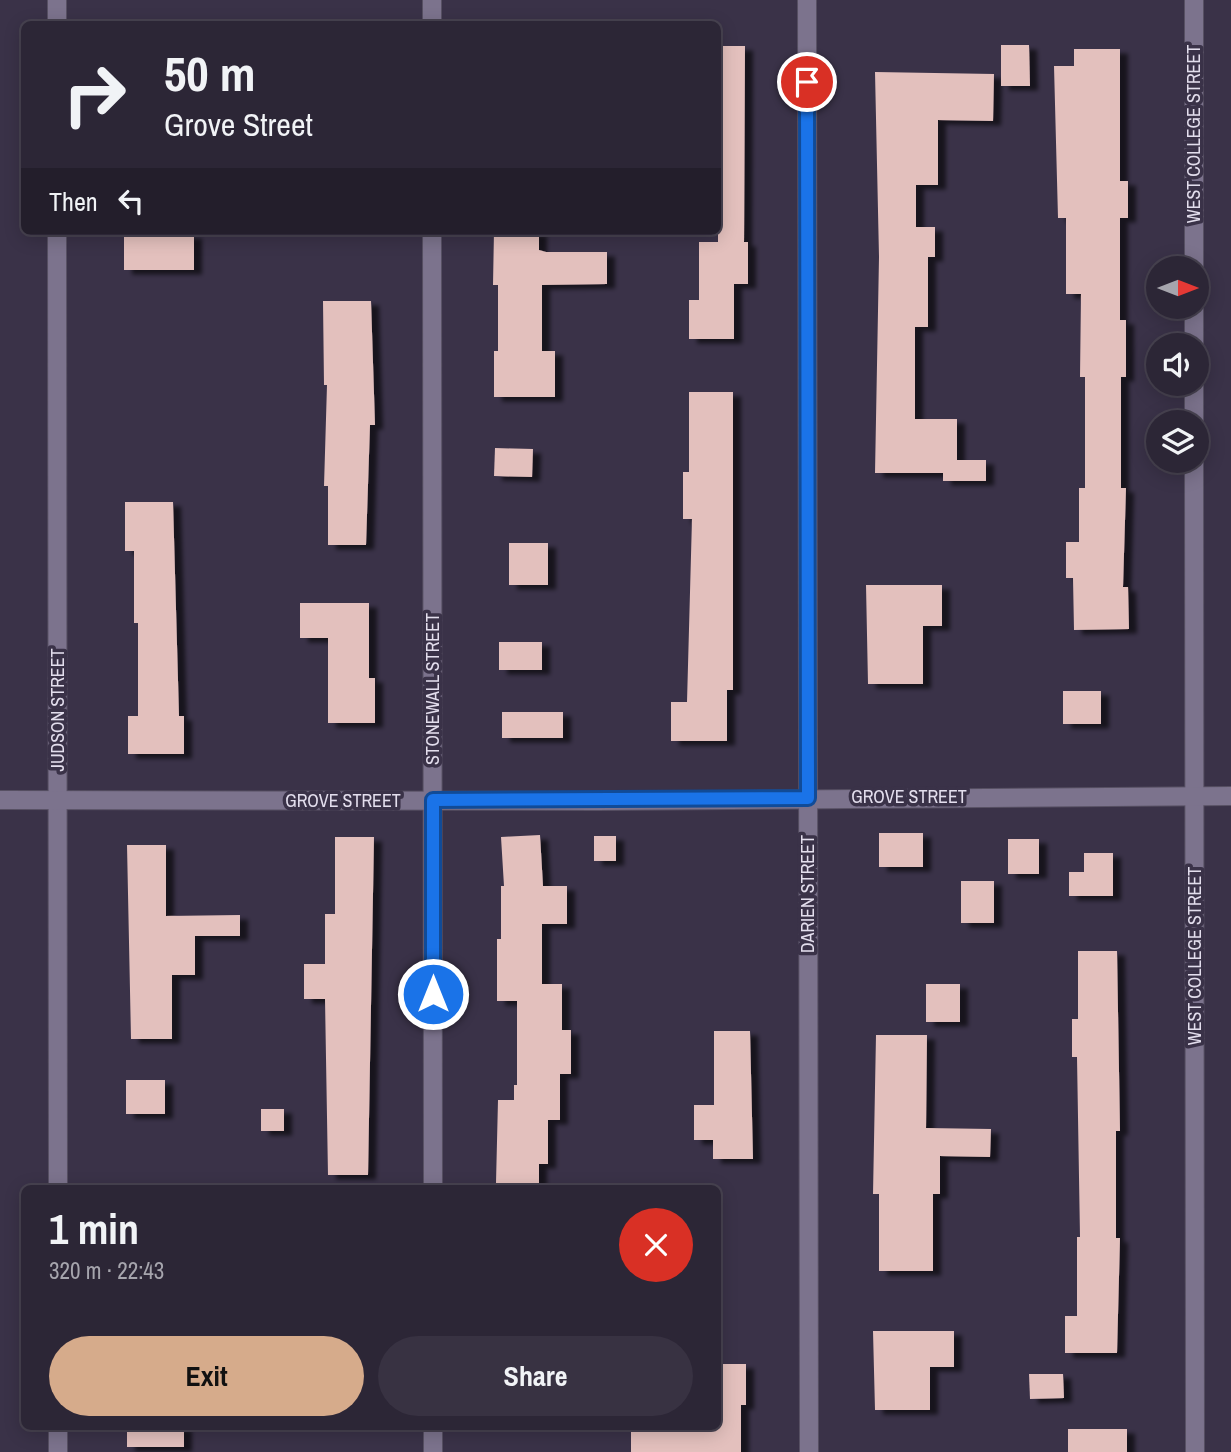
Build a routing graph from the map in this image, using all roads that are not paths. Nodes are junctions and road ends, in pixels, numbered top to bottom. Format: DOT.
graph roads {
  1 [pos="57,0"];
  2 [pos="432,0"];
  3 [pos="807,0"];
  4 [pos="1194,0"];
  5 [pos="57,21"];
  6 [pos="432,21"];
  7 [pos="57,235"];
  8 [pos="432,235"];
  9 [pos="1194,256"];
  10 [pos="1194,473"];
  11 [pos="1194,796"];
  12 [pos="1231,796"];
  13 [pos="808,798"];
  14 [pos="0,800"];
  15 [pos="58,800"];
  16 [pos="433,800"];
  17 [pos="58,1185"];
  18 [pos="433,1185"];
  19 [pos="58,1430"];
  20 [pos="433,1430"];
  21 [pos="58,1452"];
  22 [pos="433,1452"];
  23 [pos="808,1452"];
  24 [pos="1195,1452"];
  1 -- 5 [label="street"];
  2 -- 6 [label="street"];
  3 -- 13 [label="street, DARIEN STREET"];
  4 -- 9 [label="street, WEST COLLEGE STREET"];
  7 -- 15 [label="street, JUDSON STREET"];
  8 -- 16 [label="street, STONEWALL STREET"];
  10 -- 11 [label="street, WEST COLLEGE STREET"];
  11 -- 12 [label="street, GROVE STREET"];
  11 -- 13 [label="street, GROVE STREET"];
  11 -- 24 [label="street, WEST COLLEGE STREET"];
  13 -- 16 [label="street, GROVE STREET"];
  13 -- 23 [label="street, DARIEN STREET"];
  14 -- 15 [label="street, GROVE STREET"];
  15 -- 16 [label="street, GROVE STREET"];
  15 -- 17 [label="street, JUDSON STREET"];
  16 -- 18 [label="street, STONEWALL STREET"];
  19 -- 21 [label="street"];
  20 -- 22 [label="street"];
}
